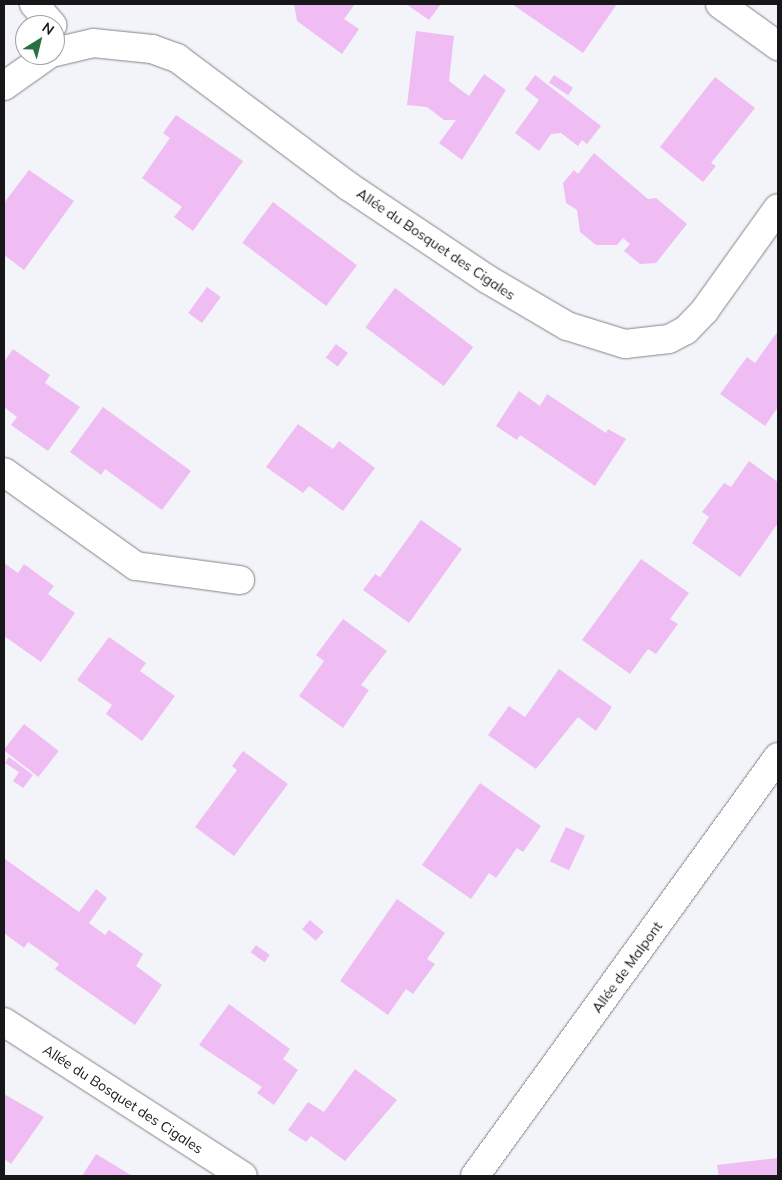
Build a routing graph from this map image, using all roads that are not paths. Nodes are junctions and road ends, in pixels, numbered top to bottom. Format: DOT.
graph roads {
  1 [pos="34,4"];
  2 [pos="720,4"];
  3 [pos="40,15"];
  4 [pos="65,42"];
  5 [pos="778,46"];
  6 [pos="28,65"];
  7 [pos="4,86"];
  8 [pos="778,208"];
  9 [pos="4,472"];
  10 [pos="240,580"];
  11 [pos="778,757"];
  12 [pos="4,1022"];
  13 [pos="243,1176"];
  14 [pos="475,1176"];
  1 -- 3 [label="street"];
  2 -- 5 [label="street"];
  4 -- 8 [label="street, Allée du Bosquet des Cigales"];
  6 -- 7 [label="street"];
  9 -- 10 [label="street"];
  11 -- 14 [label="street, Allée de Malpont"];
  12 -- 13 [label="street, Allée du Bosquet des Cigales"];
}
